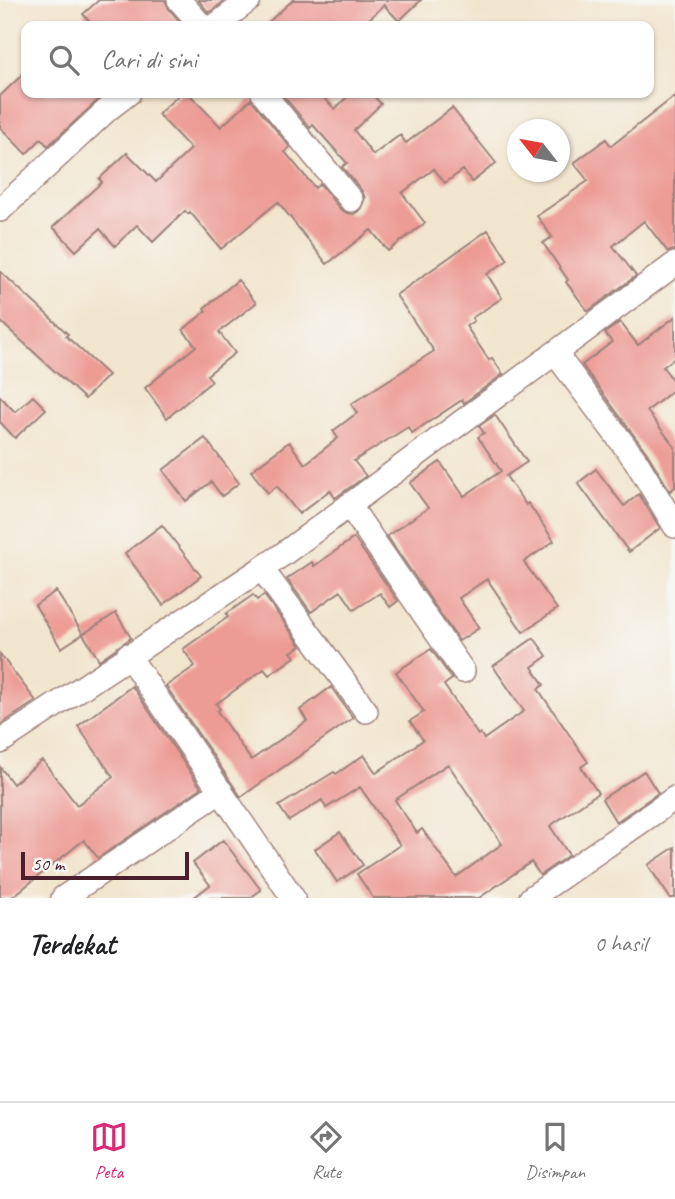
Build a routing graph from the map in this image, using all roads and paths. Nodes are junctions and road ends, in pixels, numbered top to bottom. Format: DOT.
graph roads {
  1 [pos="179,0"];
  2 [pos="249,0"];
  3 [pos="198,21"];
  4 [pos="222,21"];
  5 [pos="123,98"];
  6 [pos="267,98"];
  7 [pos="351,200"];
  8 [pos="0,210"];
  9 [pos="675,264"];
  10 [pos="555,353"];
  11 [pos="349,505"];
  12 [pos="675,526"];
  13 [pos="262,569"];
  14 [pos="128,655"];
  15 [pos="463,671"];
  16 [pos="366,710"];
  17 [pos="0,742"];
  18 [pos="221,791"];
  19 [pos="675,798"];
  20 [pos="63,898"];
  21 [pos="293,898"];
  22 [pos="531,898"];
  1 -- 3 [label="street"];
  2 -- 4 [label="street"];
  5 -- 8 [label="street"];
  6 -- 7 [label="street"];
  9 -- 10 [label="street"];
  10 -- 11 [label="street"];
  10 -- 12 [label="street"];
  11 -- 13 [label="street"];
  11 -- 15 [label="street"];
  13 -- 14 [label="street"];
  13 -- 16 [label="street"];
  14 -- 17 [label="street"];
  14 -- 18 [label="street"];
  18 -- 20 [label="street"];
  18 -- 21 [label="street"];
  19 -- 22 [label="street"];
}
